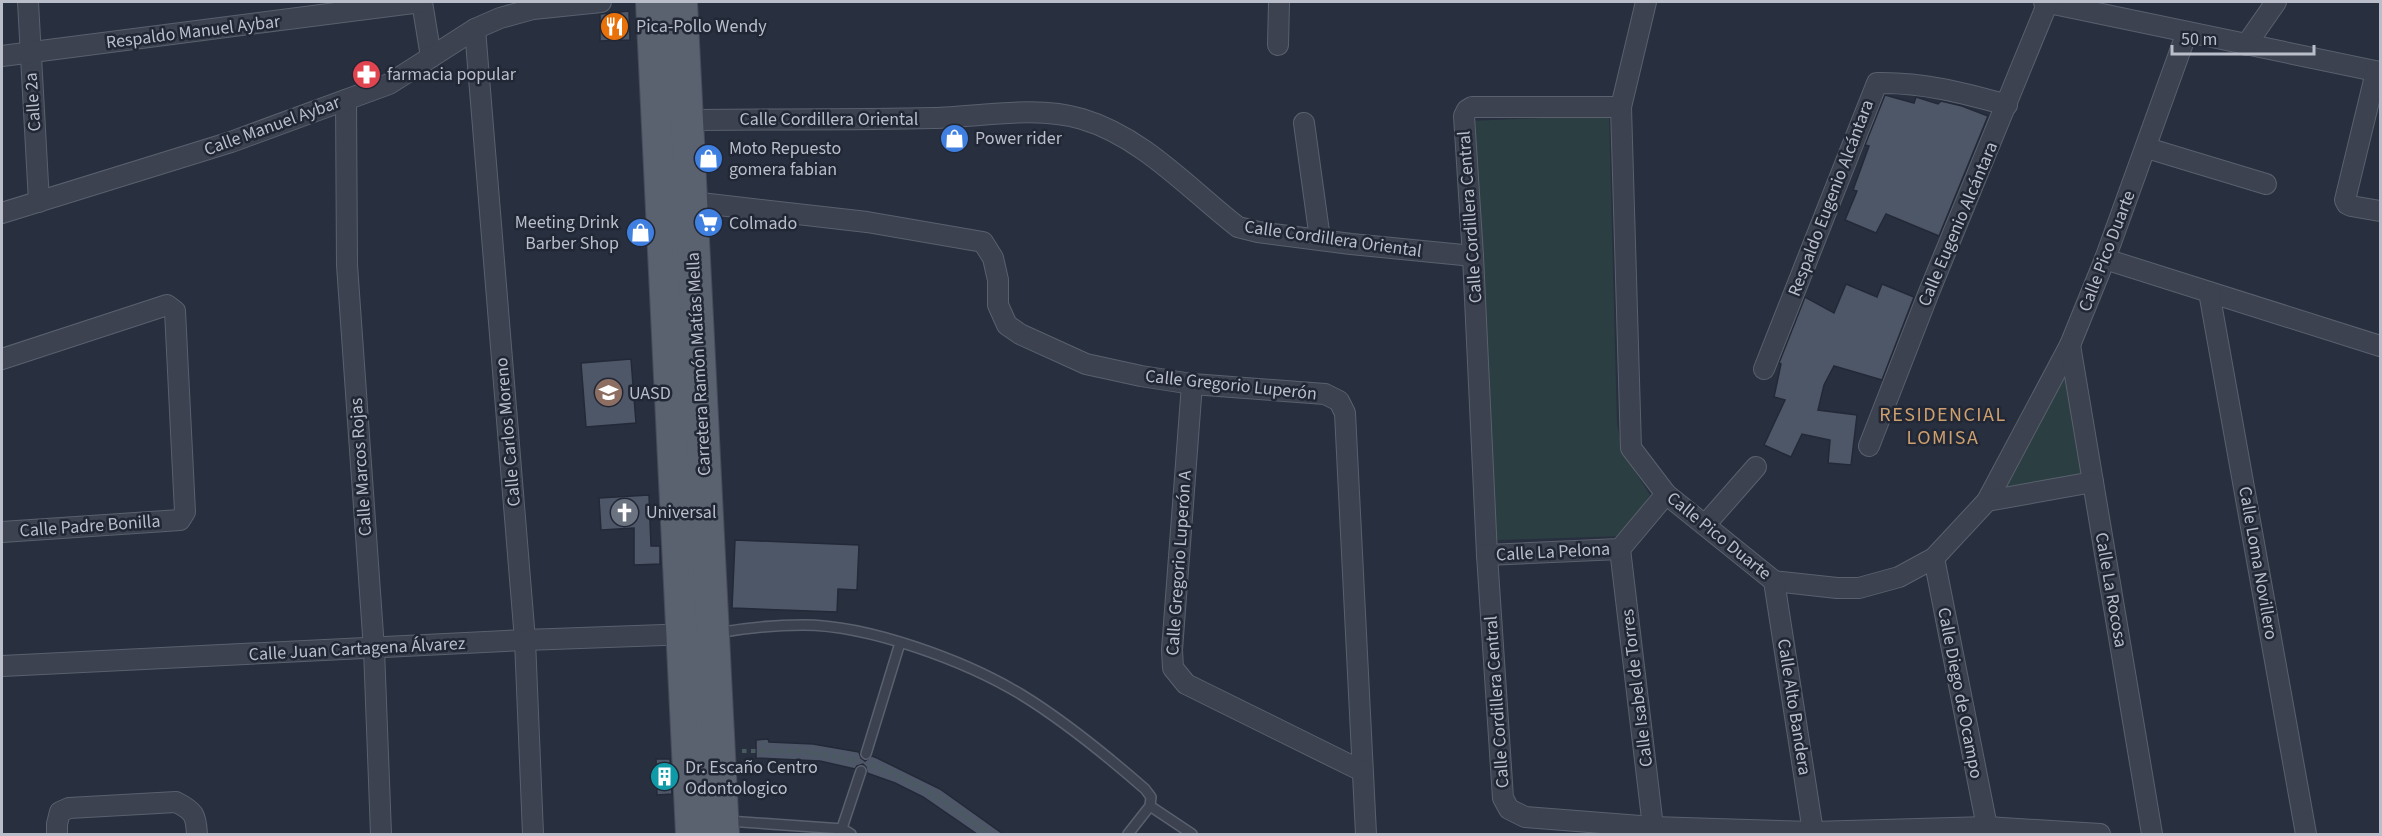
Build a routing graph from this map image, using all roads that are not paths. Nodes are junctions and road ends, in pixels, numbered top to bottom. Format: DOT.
graph roads {
  1 [pos="28,2"];
  2 [pos="421,2"];
  3 [pos="601,2"];
  4 [pos="652,2"];
  5 [pos="681,2"];
  6 [pos="1279,2"];
  7 [pos="1646,2"];
  8 [pos="2046,2"];
  9 [pos="2276,2"];
  10 [pos="2106,7"];
  11 [pos="475,29"];
  12 [pos="2187,32"];
  13 [pos="1278,45"];
  14 [pos="2246,45"];
  15 [pos="30,52"];
  16 [pos="2,56"];
  17 [pos="431,57"];
  18 [pos="2378,72"];
  19 [pos="346,100"];
  20 [pos="2007,105"];
  21 [pos="1621,107"];
  22 [pos="688,120"];
  23 [pos="1304,123"];
  24 [pos="2147,148"];
  25 [pos="2266,184"];
  26 [pos="39,202"];
  27 [pos="692,202"];
  28 [pos="2380,211"];
  29 [pos="2,213"];
  30 [pos="1320,239"];
  31 [pos="1473,256"];
  32 [pos="2105,259"];
  33 [pos="2209,292"];
  34 [pos="2070,345"];
  35 [pos="2380,346"];
  36 [pos="2,359"];
  37 [pos="1764,369"];
  38 [pos="1192,384"];
  39 [pos="1869,446"];
  40 [pos="1756,467"];
  41 [pos="2093,482"];
  42 [pos="1666,494"];
  43 [pos="1988,501"];
  44 [pos="1705,525"];
  45 [pos="2,532"];
  46 [pos="1620,549"];
  47 [pos="1487,555"];
  48 [pos="1934,558"];
  49 [pos="1774,581"];
  50 [pos="697,634"];
  51 [pos="525,640"];
  52 [pos="900,644"];
  53 [pos="374,649"];
  54 [pos="2,666"];
  55 [pos="866,754"];
  56 [pos="861,771"];
  57 [pos="1362,771"];
  58 [pos="1149,806"];
  59 [pos="1653,827"];
  60 [pos="1987,827"];
  61 [pos="723,828"];
  62 [pos="1813,832"];
  63 [pos="844,833"];
  64 [pos="57,834"];
  65 [pos="197,834"];
  66 [pos="381,834"];
  67 [pos="533,834"];
  68 [pos="692,834"];
  69 [pos="1128,834"];
  70 [pos="1192,834"];
  71 [pos="1366,834"];
  72 [pos="2100,834"];
  73 [pos="2152,834"];
  74 [pos="2306,834"];
  1 -- 15 [label="street, Calle 2a"];
  2 -- 15 [label="street, Respaldo Manuel Aybar"];
  2 -- 17 [label="street"];
  3 -- 11 [label="street, Calle Manuel Aybar"];
  4 -- 50 [label="main road, Carretera Ramón Matías Mella"];
  5 -- 22 [label="main road, Carretera Ramón Matías Mella"];
  6 -- 13 [label="street"];
  7 -- 21 [label="street, Calle Pico Duarte"];
  8 -- 10 [label="street"];
  8 -- 20 [label="street, Calle Eugenio Alcántara"];
  9 -- 14 [label="street"];
  10 -- 12 [label="street"];
  11 -- 17 [label="street, Calle Manuel Aybar"];
  11 -- 51 [label="street, Calle Carlos Moreno"];
  12 -- 14 [label="street"];
  12 -- 24 [label="street, Calle Pico Duarte"];
  14 -- 18 [label="street"];
  15 -- 16 [label="street, Respaldo Manuel Aybar"];
  15 -- 26 [label="street, Calle 2a"];
  17 -- 19 [label="street, Calle Manuel Aybar"];
  18 -- 28 [label="street"];
  19 -- 26 [label="street, Calle Manuel Aybar"];
  19 -- 53 [label="street, Calle Marcos Rojas"];
  20 -- 37 [label="street, Respaldo Eugenio Alcántara"];
  20 -- 39 [label="street, Calle Eugenio Alcántara"];
  21 -- 31 [label="street, Calle Cordillera Central"];
  21 -- 42 [label="street, Calle Pico Duarte"];
  22 -- 27 [label="main road, Carretera Ramón Matías Mella"];
  22 -- 30 [label="street, Calle Cordillera Oriental"];
  23 -- 30 [label="street"];
  24 -- 25 [label="street"];
  24 -- 32 [label="street, Calle Pico Duarte"];
  26 -- 29 [label="street, Calle Manuel Aybar"];
  27 -- 38 [label="street, Calle Gregorio Luperón"];
  27 -- 50 [label="main road, Carretera Ramón Matías Mella"];
  30 -- 31 [label="street, Calle Cordillera Oriental"];
  31 -- 47 [label="street, Calle Cordillera Central"];
  32 -- 33 [label="street"];
  32 -- 34 [label="street, Calle Pico Duarte"];
  33 -- 35 [label="street"];
  33 -- 74 [label="street, Calle Loma Novillero"];
  34 -- 41 [label="street, Calle La Rocosa"];
  34 -- 43 [label="street, Calle Pico Duarte"];
  36 -- 45 [label="street, Calle Padre Bonilla"];
  38 -- 57 [label="street, Calle Gregorio Luperón A"];
  38 -- 57 [label="street, Calle Gregorio Luperón"];
  40 -- 44 [label="street"];
  41 -- 43 [label="street"];
  41 -- 73 [label="street, Calle La Rocosa"];
  42 -- 44 [label="street, Calle Pico Duarte"];
  42 -- 46 [label="street, Calle La Pelona"];
  43 -- 48 [label="street, Calle Pico Duarte"];
  44 -- 49 [label="street, Calle Pico Duarte"];
  46 -- 47 [label="street, Calle La Pelona"];
  46 -- 59 [label="street, Calle Isabel de Torres"];
  47 -- 59 [label="street, Calle Cordillera Central"];
  48 -- 49 [label="street, Calle Pico Duarte"];
  48 -- 60 [label="street, Calle Diego de Ocampo"];
  49 -- 62 [label="street, Calle Alto Bandera"];
  50 -- 51 [label="street, Calle Juan Cartagena Álvarez"];
  50 -- 52 [label="lane"];
  50 -- 61 [label="main road, Carretera Ramón Matías Mella"];
  50 -- 68 [label="main road, Carretera Ramón Matías Mella"];
  51 -- 53 [label="street, Calle Juan Cartagena Álvarez"];
  51 -- 67 [label="street, Calle Carlos Moreno"];
  52 -- 55 [label="lane"];
  52 -- 58 [label="lane"];
  53 -- 54 [label="street, Calle Juan Cartagena Álvarez"];
  53 -- 66 [label="street, Calle Marcos Rojas"];
  56 -- 63 [label="lane"];
  57 -- 71 [label="street, Calle Gregorio Luperón"];
  58 -- 69 [label="lane"];
  58 -- 70 [label="lane"];
  59 -- 62 [label="street, Calle Cordillera Central"];
  60 -- 62 [label="street, Calle Cordillera Central"];
  60 -- 72 [label="street, Calle Cordillera Central"];
  61 -- 63 [label="lane"];
  64 -- 65 [label="street"];
}
